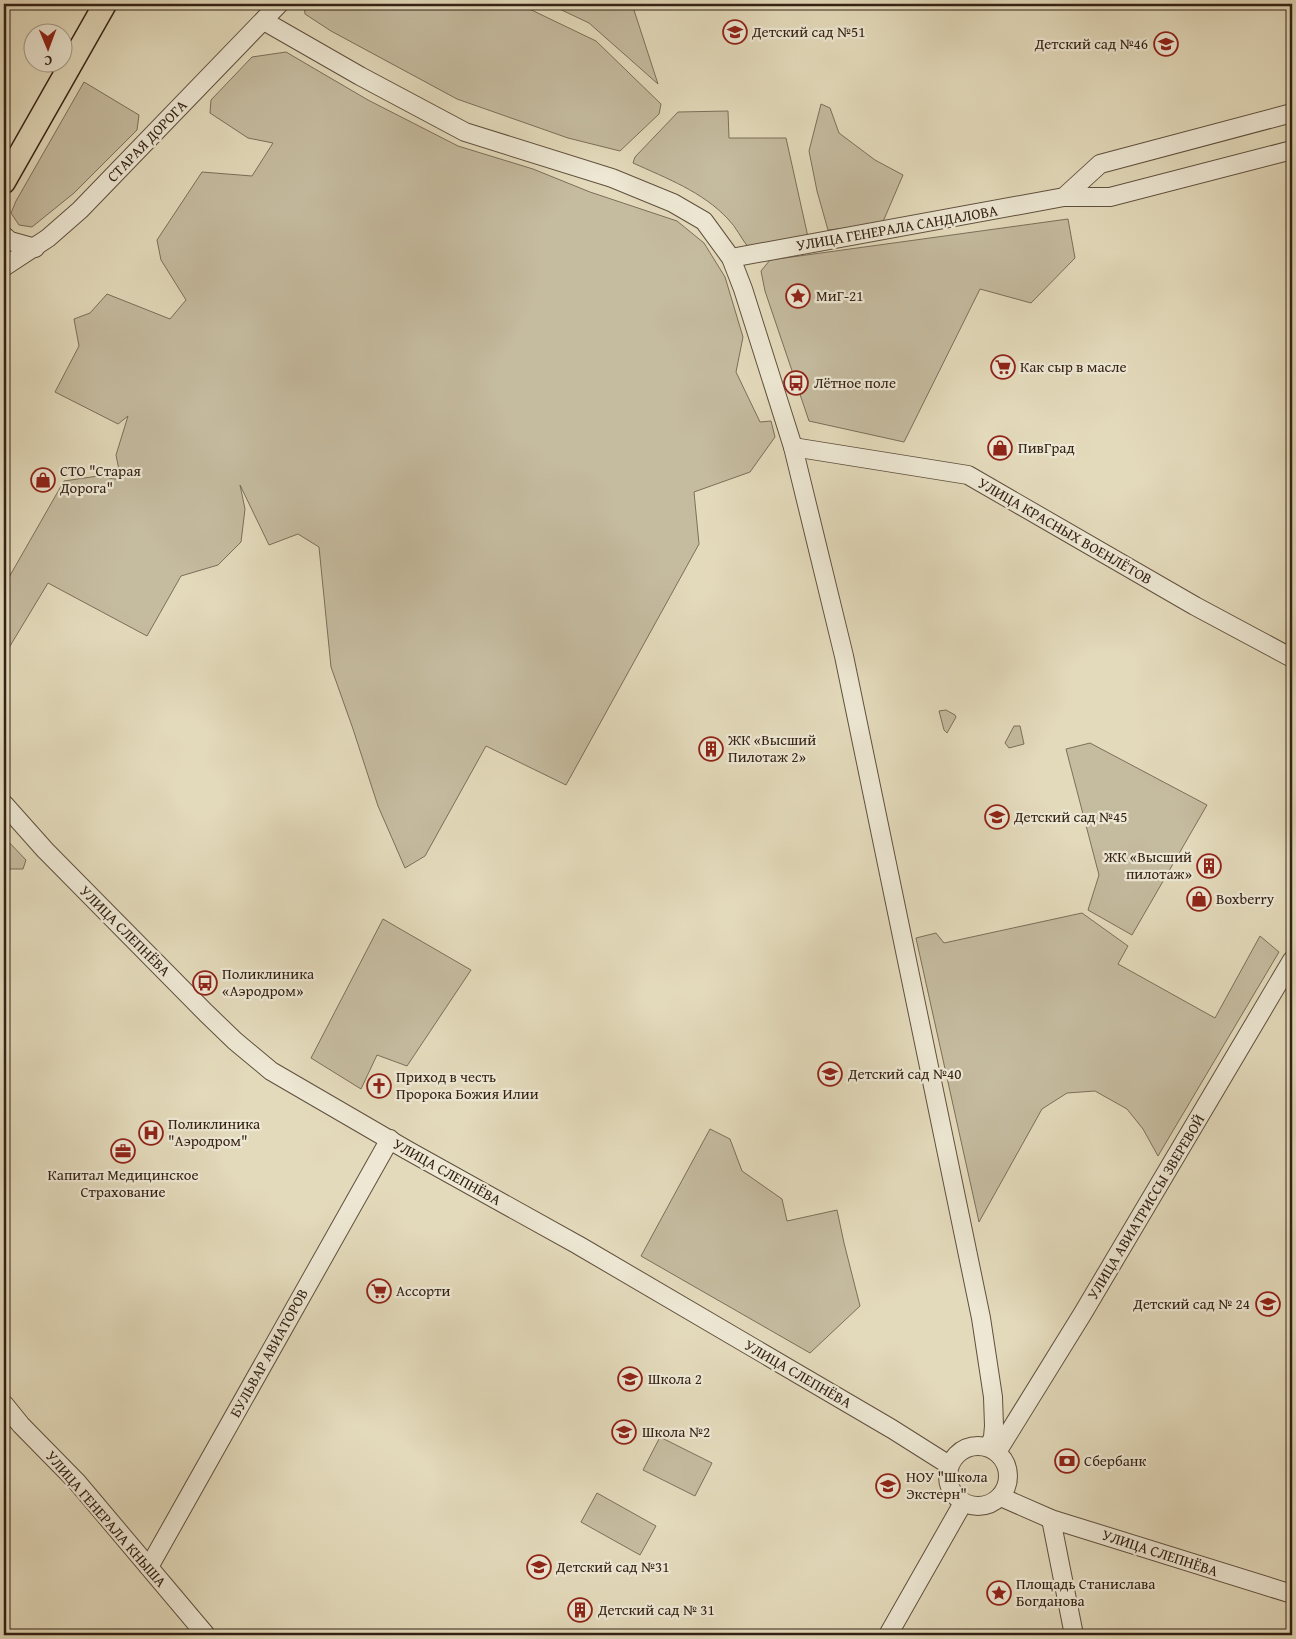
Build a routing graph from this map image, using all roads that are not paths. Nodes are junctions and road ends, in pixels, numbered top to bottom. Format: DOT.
graph roads {
  1 [pos="105,4"];
  2 [pos="279,4"];
  3 [pos="264,21"];
  4 [pos="1292,113"];
  5 [pos="1292,150"];
  6 [pos="4,182"];
  7 [pos="1064,197"];
  8 [pos="4,236"];
  9 [pos="35,248"];
  10 [pos="4,249"];
  11 [pos="731,258"];
  12 [pos="4,267"];
  13 [pos="792,447"];
  14 [pos="1292,658"];
  15 [pos="4,804"];
  16 [pos="1292,960"];
  17 [pos="390,1140"];
  18 [pos="993,1397"];
  19 [pos="4,1404"];
  20 [pos="1027,1404"];
  21 [pos="993,1450"];
  22 [pos="950,1465"];
  23 [pos="1001,1497"];
  24 [pos="963,1503"];
  25 [pos="1051,1519"];
  26 [pos="149,1566"];
  27 [pos="1292,1594"];
  28 [pos="206,1635"];
  29 [pos="888,1635"];
  30 [pos="1074,1635"];
  1 -- 6 [label="main road"];
  2 -- 3 [label="street, СТАРАЯ ДОРОГА"];
  3 -- 9 [label="street, СТАРАЯ ДОРОГА"];
  3 -- 11 [label="street"];
  4 -- 7 [label="street"];
  5 -- 7 [label="street, УЛИЦА ГЕНЕРАЛА САНДАЛОВА"];
  7 -- 11 [label="street, УЛИЦА ГЕНЕРАЛА САНДАЛОВА"];
  8 -- 9 [label="street"];
  9 -- 10 [label="street"];
  9 -- 12 [label="street, СТАРАЯ ДОРОГА"];
  11 -- 13 [label="street"];
  13 -- 14 [label="street, УЛИЦА КРАСНЫХ ВОЕНЛЁТОВ"];
  13 -- 18 [label="street"];
  15 -- 17 [label="street, УЛИЦА СЛЕПНЁВА"];
  16 -- 20 [label="street, УЛИЦА АВИАТРИССЫ ЗВЕРЕВОЙ"];
  17 -- 22 [label="street, УЛИЦА СЛЕПНЁВА"];
  17 -- 26 [label="street, БУЛЬВАР АВИАТОРОВ"];
  18 -- 20 [label="street"];
  18 -- 21 [label="street"];
  19 -- 26 [label="street, УЛИЦА ГЕНЕРАЛА КНЫША"];
  20 -- 21 [label="street, УЛИЦА АВИАТРИССЫ ЗВЕРЕВОЙ"];
  21 -- 22 [label="street"];
  21 -- 23 [label="street"];
  22 -- 24 [label="street"];
  23 -- 24 [label="street"];
  23 -- 25 [label="street, УЛИЦА СЛЕПНЁВА"];
  24 -- 29 [label="street"];
  25 -- 27 [label="street, УЛИЦА СЛЕПНЁВА"];
  25 -- 30 [label="street"];
  26 -- 28 [label="street, УЛИЦА ГЕНЕРАЛА КНЫША"];
}
